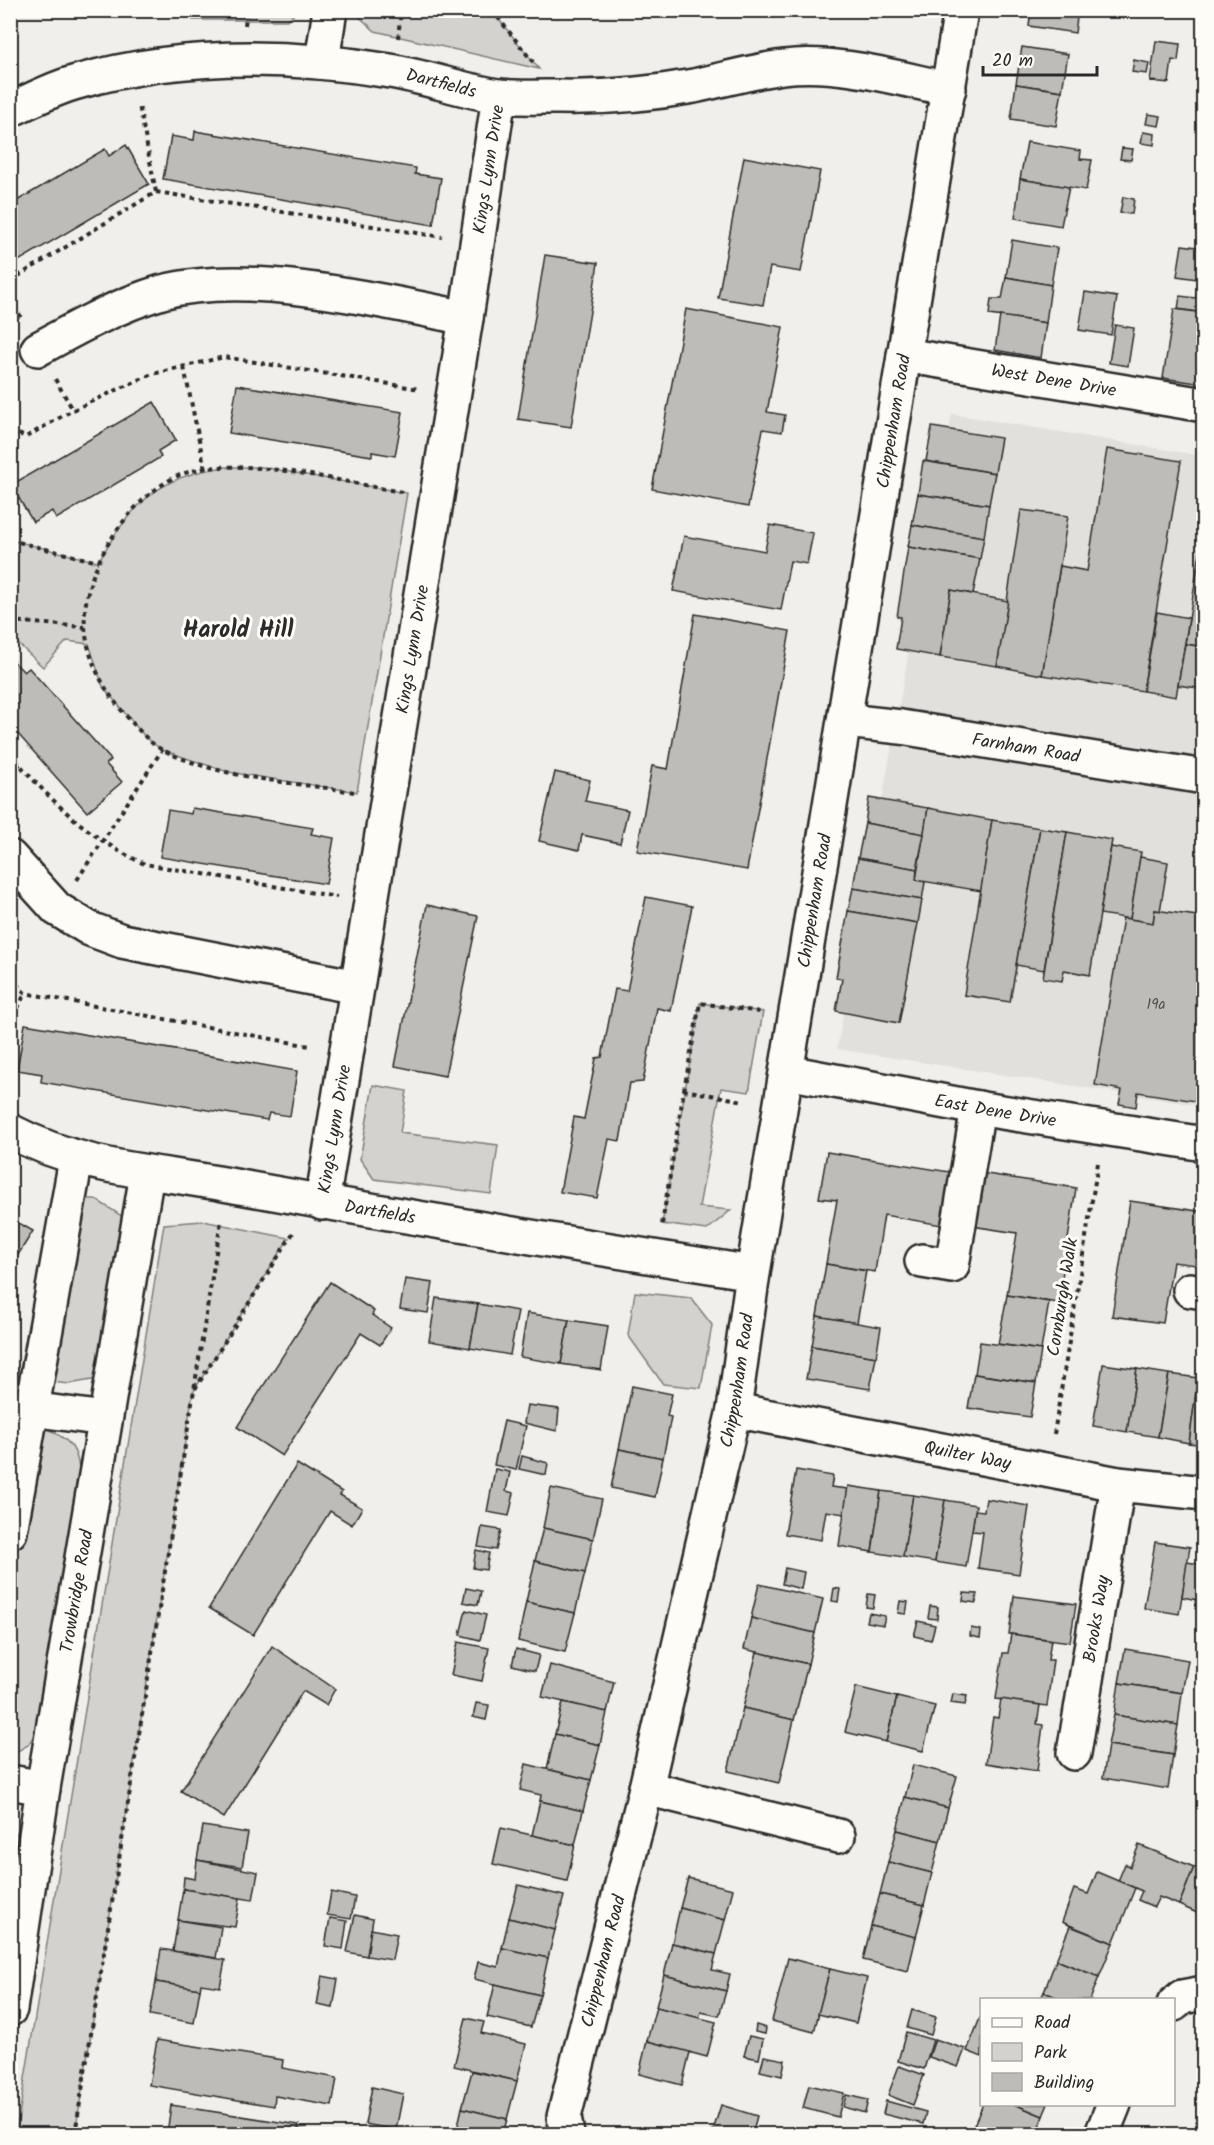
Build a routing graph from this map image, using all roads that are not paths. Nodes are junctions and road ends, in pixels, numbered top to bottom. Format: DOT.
graph roads {
  1 [pos="330,10"];
  2 [pos="961,10"];
  3 [pos="322,61"];
  4 [pos="949,89"];
  5 [pos="499,96"];
  6 [pos="10,110"];
  7 [pos="466,318"];
  8 [pos="38,349"];
  9 [pos="904,355"];
  10 [pos="1203,405"];
  11 [pos="846,721"];
  12 [pos="1203,777"];
  13 [pos="10,857"];
  14 [pos="357,987"];
  15 [pos="787,1072"];
  16 [pos="978,1108"];
  17 [pos="10,1131"];
  18 [pos="1203,1144"];
  19 [pos="76,1159"];
  20 [pos="147,1174"];
  21 [pos="322,1203"];
  22 [pos="922,1261"];
  23 [pos="753,1273"];
  24 [pos="31,1409"];
  25 [pos="734,1410"];
  26 [pos="105,1419"];
  27 [pos="1118,1484"];
  28 [pos="1203,1493"];
  29 [pos="10,1532"];
  30 [pos="1074,1753"];
  31 [pos="10,1782"];
  32 [pos="43,1788"];
  33 [pos="646,1788"];
  34 [pos="838,1836"];
  35 [pos="1203,1993"];
  36 [pos="1175,2002"];
  37 [pos="10,2009"];
  38 [pos="1113,2106"];
  39 [pos="567,2134"];
  40 [pos="1102,2134"];
  1 -- 3 [label="street"];
  2 -- 4 [label="street, Chippenham Road"];
  3 -- 5 [label="street, Dartfields"];
  3 -- 6 [label="street, Dartfields"];
  4 -- 5 [label="street, Dartfields"];
  4 -- 9 [label="street, Chippenham Road"];
  5 -- 7 [label="street, Kings Lynn Drive"];
  7 -- 8 [label="street"];
  7 -- 14 [label="street, Kings Lynn Drive"];
  9 -- 10 [label="street, West Dene Drive"];
  9 -- 11 [label="street, Chippenham Road"];
  11 -- 12 [label="street, Farnham Road"];
  11 -- 15 [label="street, Chippenham Road"];
  13 -- 14 [label="street"];
  14 -- 21 [label="street, Kings Lynn Drive"];
  15 -- 16 [label="street, East Dene Drive"];
  15 -- 23 [label="street, Chippenham Road"];
  16 -- 18 [label="street, East Dene Drive"];
  16 -- 22 [label="street"];
  17 -- 19 [label="street, Dartfields"];
  19 -- 20 [label="street, Dartfields"];
  19 -- 24 [label="street"];
  20 -- 21 [label="street, Dartfields"];
  20 -- 26 [label="street, Trowbridge Road"];
  21 -- 23 [label="street, Dartfields"];
  23 -- 25 [label="street, Chippenham Road"];
  24 -- 26 [label="street"];
  24 -- 29 [label="street"];
  25 -- 27 [label="street, Quilter Way"];
  25 -- 33 [label="street, Chippenham Road"];
  26 -- 32 [label="street, Trowbridge Road"];
  27 -- 28 [label="street, Quilter Way"];
  27 -- 30 [label="street, Brooks Way"];
  31 -- 32 [label="street"];
  32 -- 37 [label="street, Trowbridge Road"];
  33 -- 34 [label="street"];
  33 -- 39 [label="street, Chippenham Road"];
  35 -- 36 [label="street"];
  38 -- 40 [label="street"];
}
